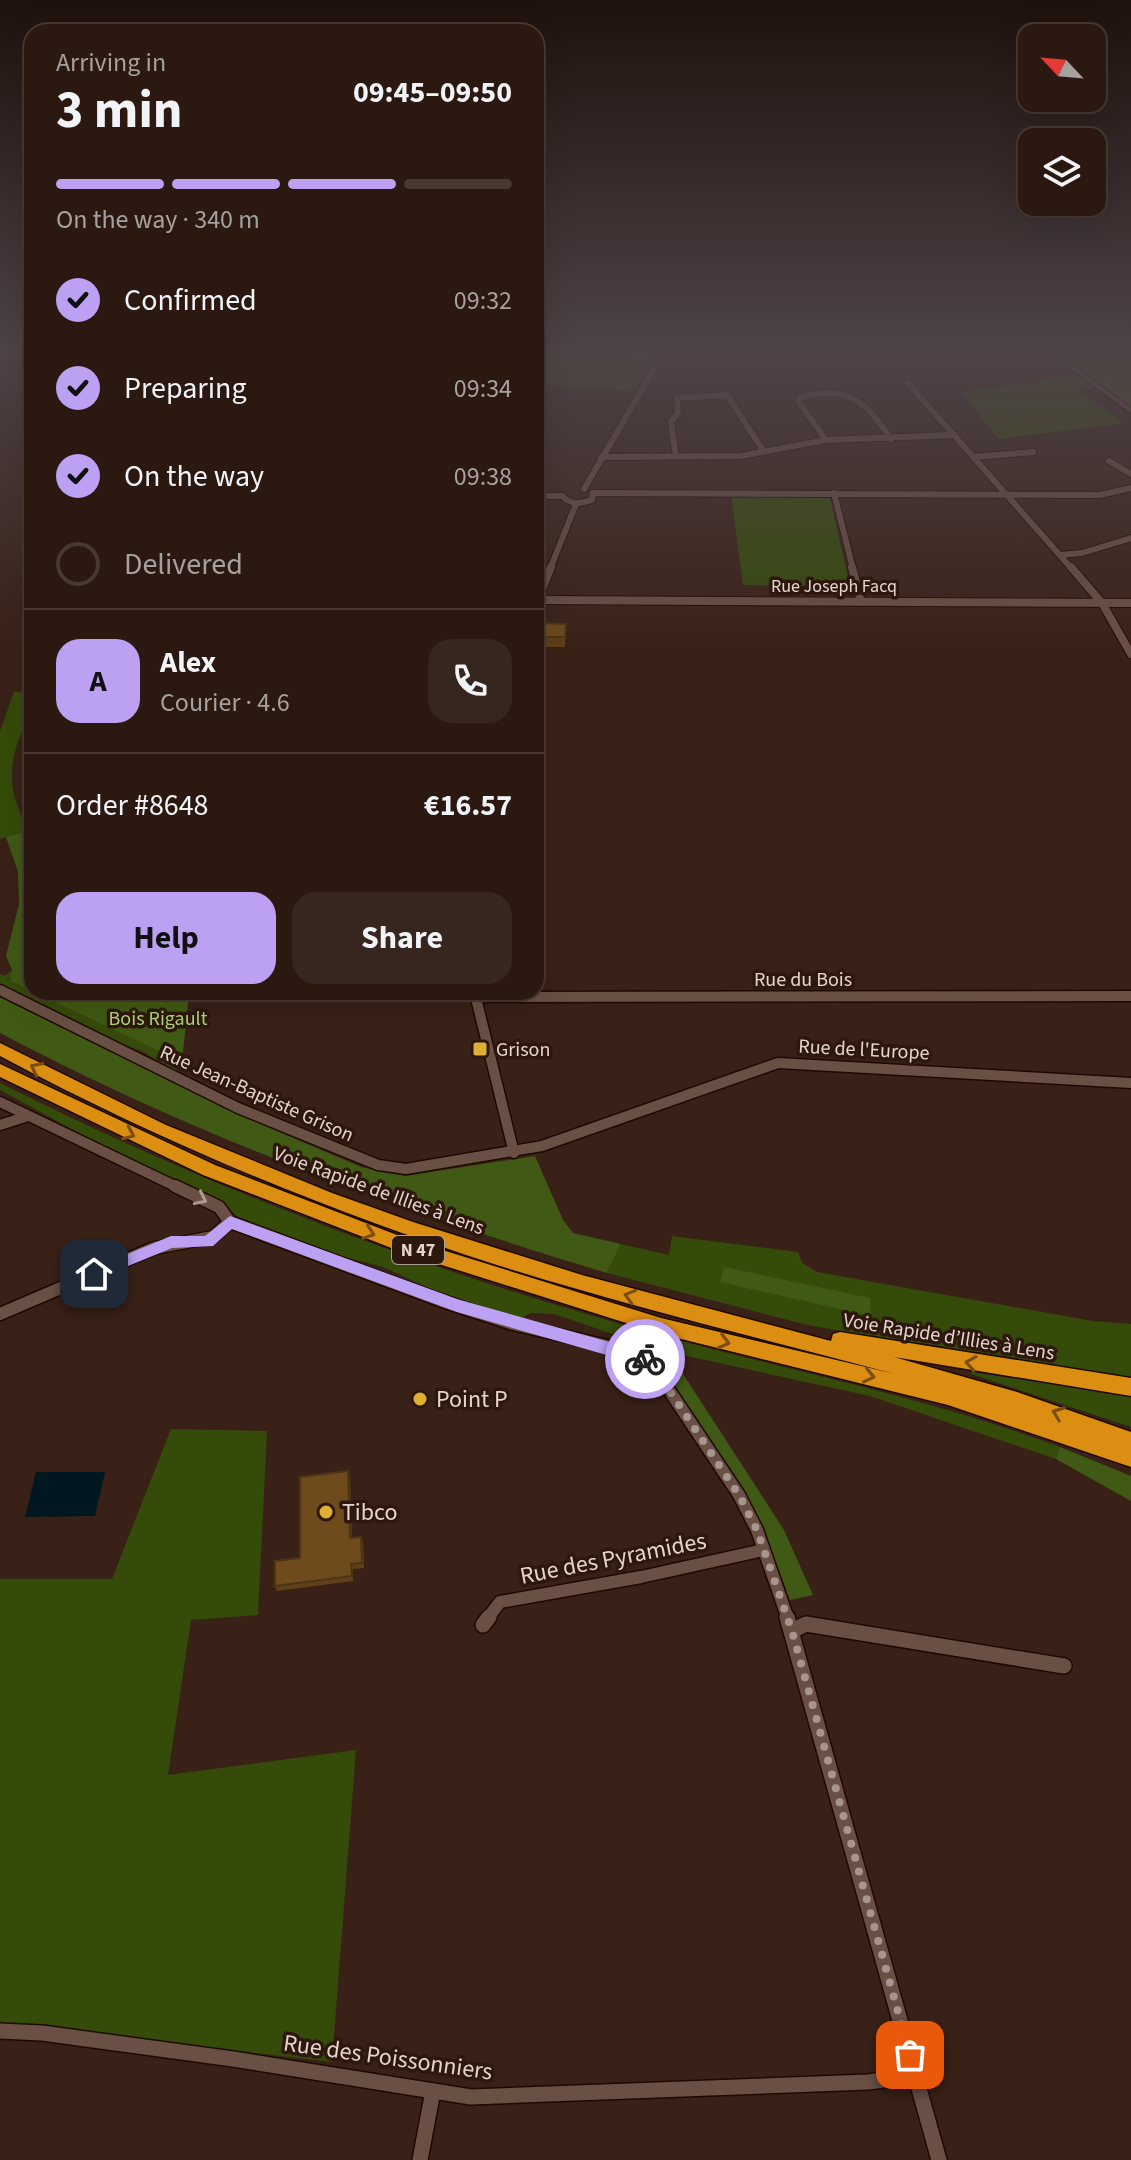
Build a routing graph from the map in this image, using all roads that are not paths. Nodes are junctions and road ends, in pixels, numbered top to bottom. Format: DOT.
graph roads {
  1 [pos="605,451"];
  2 [pos="675,451"];
  3 [pos="770,451"];
  4 [pos="968,451"];
  5 [pos="764,452"];
  6 [pos="1033,452"];
  7 [pos="676,456"];
  8 [pos="601,457"];
  9 [pos="974,457"];
  10 [pos="1109,461"];
  11 [pos="1131,474"];
  12 [pos="1131,488"];
  13 [pos="584,489"];
  14 [pos="593,493"];
  15 [pos="834,493"];
  16 [pos="1007,495"];
  17 [pos="544,496"];
  18 [pos="562,496"];
  19 [pos="576,504"];
  20 [pos="1131,538"];
  21 [pos="1060,555"];
  22 [pos="544,584"];
  23 [pos="544,602"];
  24 [pos="861,602"];
  25 [pos="1102,603"];
  26 [pos="1131,603"];
  27 [pos="1131,654"];
  28 [pos="0,990"];
  29 [pos="544,995"];
  30 [pos="1131,996"];
  31 [pos="476,1000"];
  32 [pos="0,1049"];
  33 [pos="0,1070"];
  34 [pos="1131,1083"];
  35 [pos="0,1102"];
  36 [pos="30,1117"];
  37 [pos="0,1125"];
  38 [pos="514,1153"];
  39 [pos="230,1222"];
  40 [pos="0,1314"];
  41 [pos="760,1330"];
  42 [pos="1131,1387"];
  43 [pos="1131,1441"];
  44 [pos="1131,1458"];
  45 [pos="763,1550"];
  46 [pos="483,1625"];
  47 [pos="792,1631"];
  48 [pos="1064,1666"];
  49 [pos="0,2031"];
  50 [pos="915,2076"];
  51 [pos="433,2091"];
  52 [pos="420,2160"];
  53 [pos="939,2160"];
  1 -- 8 [label="street"];
  2 -- 7 [label="street"];
  3 -- 5 [label="street"];
  4 -- 9 [label="street"];
  5 -- 7 [label="street"];
  6 -- 9 [label="street"];
  7 -- 8 [label="street"];
  8 -- 13 [label="street"];
  9 -- 16 [label="street"];
  10 -- 11 [label="street"];
  12 -- 16 [label="street"];
  13 -- 14 [label="street"];
  13 -- 18 [label="street"];
  14 -- 15 [label="street"];
  14 -- 19 [label="street"];
  15 -- 16 [label="street"];
  15 -- 24 [label="street"];
  16 -- 21 [label="street"];
  17 -- 18 [label="street"];
  18 -- 19 [label="street"];
  19 -- 22 [label="street"];
  20 -- 21 [label="street"];
  21 -- 25 [label="street"];
  23 -- 24 [label="street, Rue Joseph Facq"];
  24 -- 25 [label="street, Rue Joseph Facq"];
  25 -- 26 [label="street, Rue Joseph Facq"];
  25 -- 27 [label="street"];
  28 -- 38 [label="street, Rue Jean-Baptiste Grison"];
  29 -- 30 [label="street, Rue du Bois"];
  31 -- 38 [label="street"];
  41 -- 32 [label="highway, Voie Rapide de Illies à Lens / N 47, one-way"];
  33 -- 44 [label="highway, N 47, one-way"];
  34 -- 38 [label="street, Rue de l'Europe"];
  35 -- 36 [label="street"];
  36 -- 37 [label="street"];
  36 -- 39 [label="street, one-way"];
  39 -- 40 [label="street"];
  39 -- 45 [label="street"];
  42 -- 41 [label="highway, Voie Rapide d’Illies à Lens / N 47, one-way"];
  43 -- 41 [label="highway, one-way"];
  45 -- 46 [label="street, Rue des Pyramides"];
  45 -- 47 [label="street"];
  47 -- 48 [label="street"];
  47 -- 50 [label="street"];
  49 -- 51 [label="street, Rue des Poissonniers"];
  50 -- 51 [label="street, Rue des Poissonniers"];
  50 -- 53 [label="street"];
  51 -- 52 [label="street"];
}
